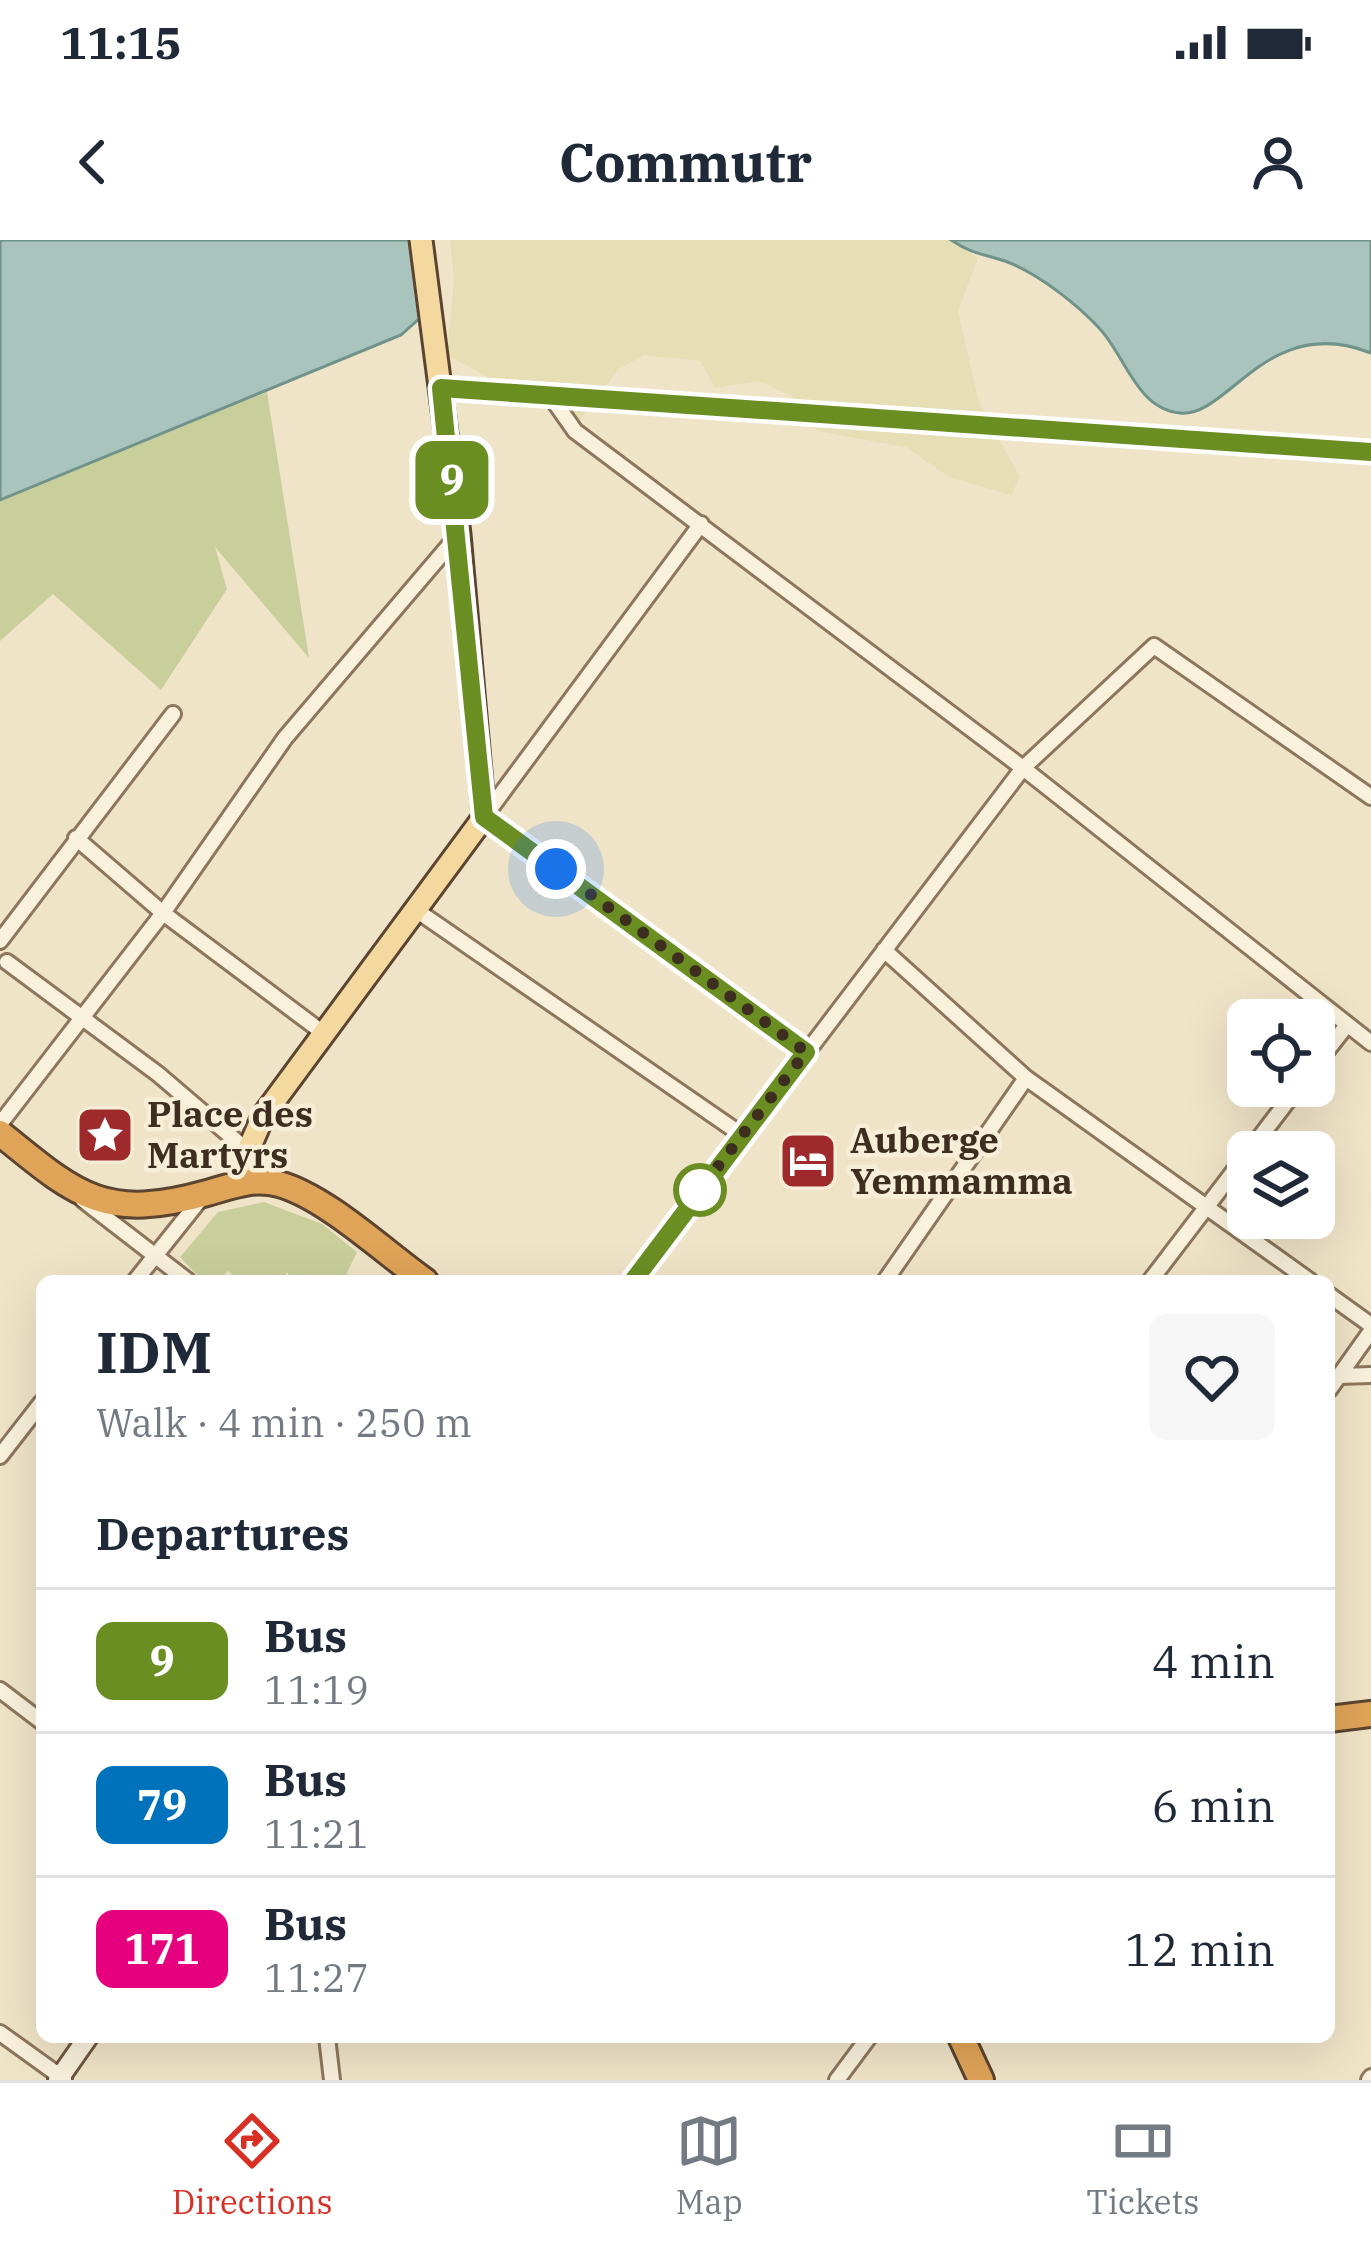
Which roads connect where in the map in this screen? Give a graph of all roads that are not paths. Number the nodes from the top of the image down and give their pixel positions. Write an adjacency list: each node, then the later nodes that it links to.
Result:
1 (421, 240): 2 (main road)
2 (441, 388): 3 (street); 6 (main road)
3 (549, 394): 4 (street); 5 (street)
4 (1371, 452)
5 (701, 524): 8 (street); 10 (street)
6 (459, 534): 10 (main road); 13 (street)
7 (173, 714): 11 (street)
8 (1023, 768): 9 (street); 15 (street); 18 (street)
9 (1371, 796)
10 (484, 817): 12 (main road); 22 (street)
11 (76, 838): 13 (street); 14 (street)
12 (416, 910): 19 (main road); 26 (street)
13 (164, 913): 17 (street); 19 (street)
14 (0, 941)
15 (884, 950): 22 (street); 23 (street)
16 (7, 962): 17 (street)
17 (84, 1018): 25 (street); 27 (street)
18 (1347, 1025): 20 (street); 21 (street)
19 (322, 1032): 27 (main road)
20 (1335, 1040)
21 (1371, 1043)
22 (806, 1052): 26 (street)
23 (1026, 1078): 31 (street); 37 (street)
24 (1282, 1107): 31 (street)
25 (0, 1129): 29 (highway)
26 (742, 1135): 36 (street)
27 (248, 1151): 28 (main road)
28 (244, 1182): 30 (highway); 35 (highway)
29 (75, 1193): 30 (highway); 32 (street)
30 (204, 1194): 32 (street)
31 (1204, 1205): 38 (street); 39 (street)
32 (155, 1255): 33 (street); 34 (street)
33 (140, 1275)
34 (180, 1275)
35 (417, 1275)
36 (637, 1275)
37 (889, 1275)
38 (1154, 1275)
39 (1302, 1275)
40 (1335, 1300): 41 (street)
41 (1371, 1328): 43 (street)
42 (1371, 1375): 43 (street)
43 (1339, 1376): 44 (street)
44 (1335, 1382)
45 (36, 1409): 46 (street)
46 (1, 1453)
47 (0, 1690): 49 (street)
48 (1371, 1714): 50 (highway)
49 (36, 1717)
50 (1335, 1718)
51 (0, 2032): 56 (street)
52 (84, 2043): 56 (main road)
53 (328, 2043): 57 (street)
54 (865, 2043): 58 (street)
55 (964, 2043): 59 (highway)
56 (61, 2079)
57 (332, 2080)
58 (837, 2080)
59 (981, 2080)

